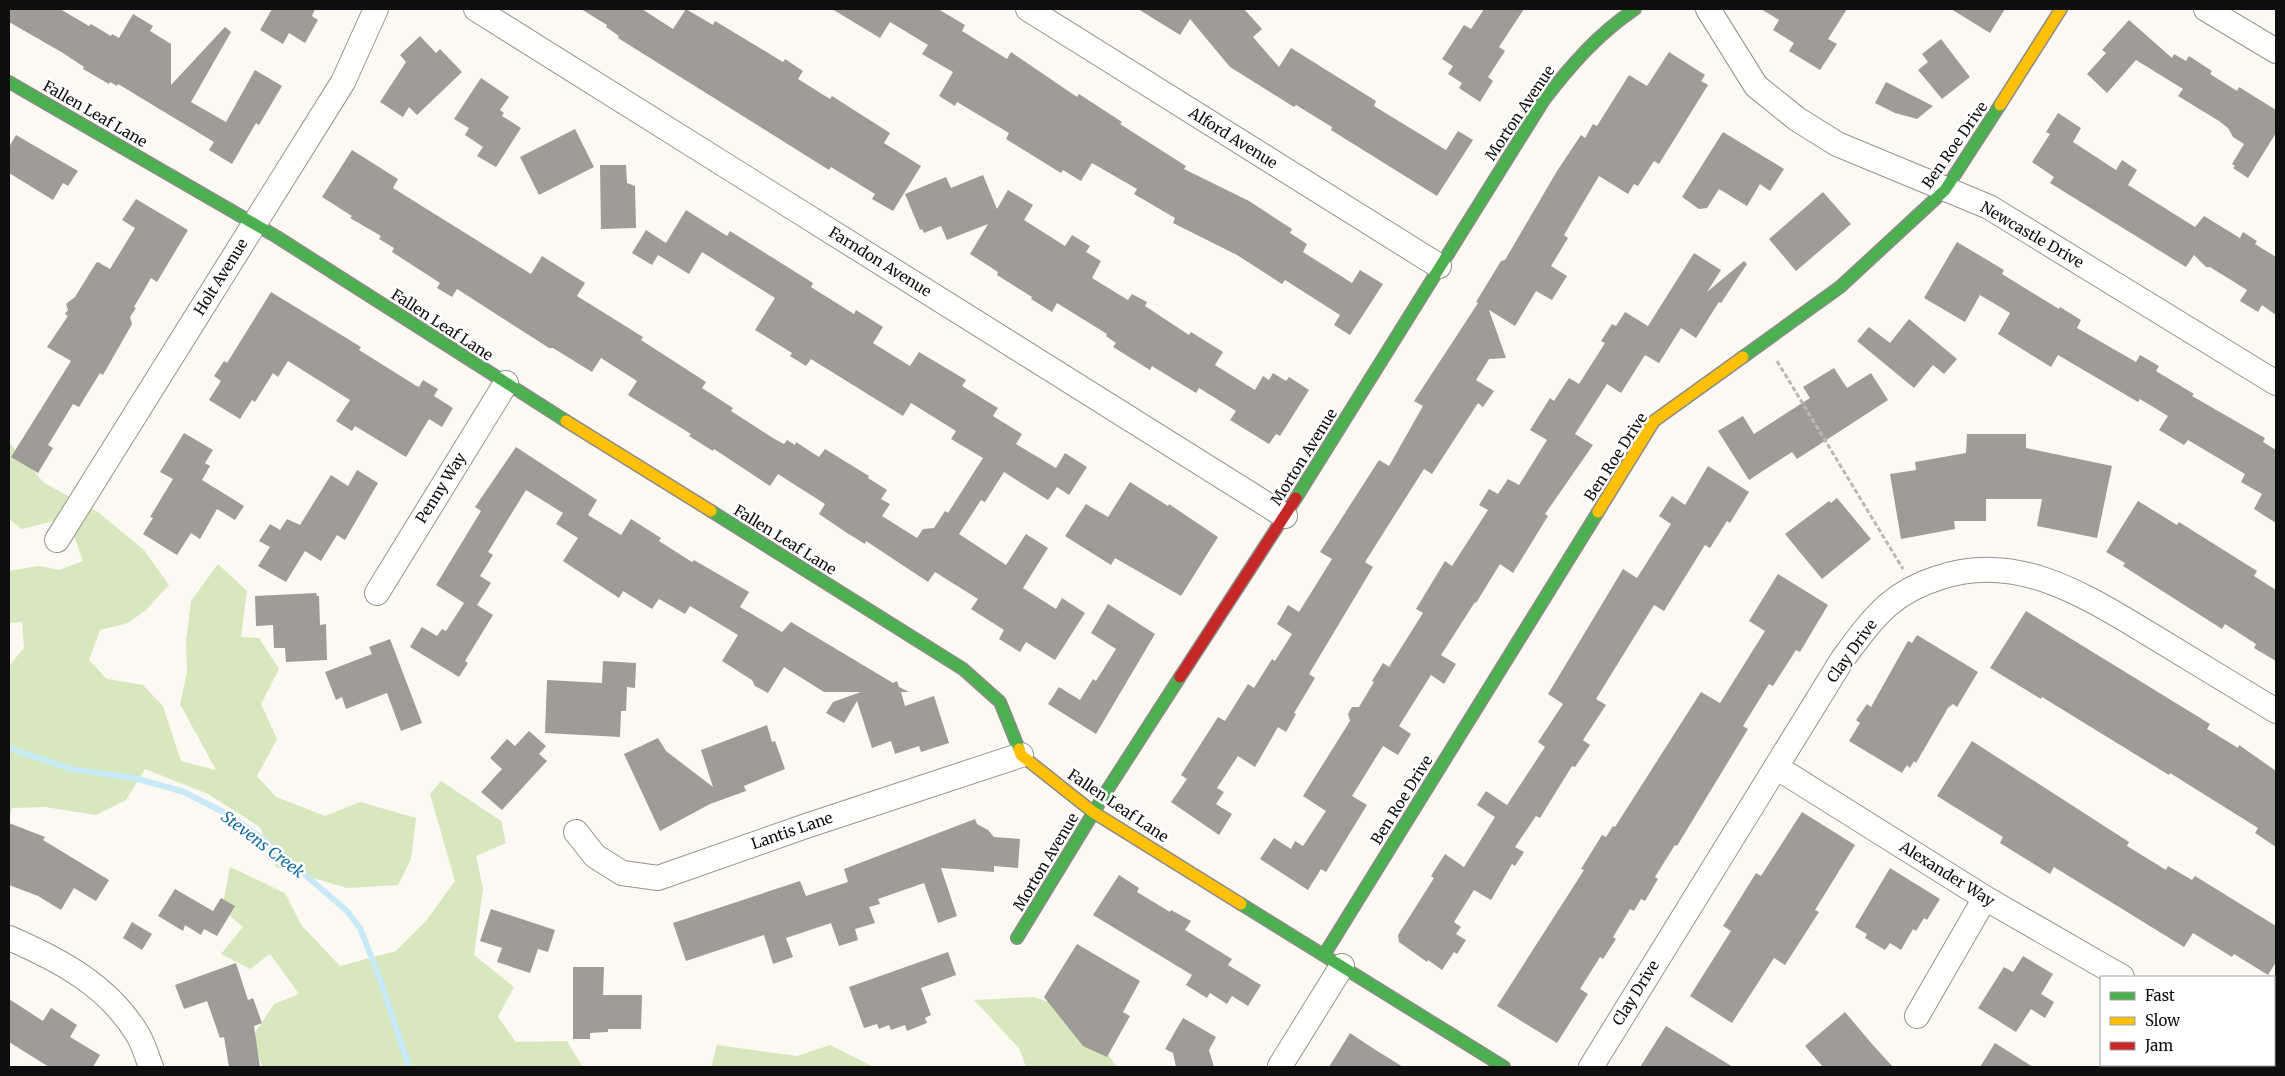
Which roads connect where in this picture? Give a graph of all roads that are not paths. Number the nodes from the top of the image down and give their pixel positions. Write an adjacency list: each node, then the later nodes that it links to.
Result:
1 (376, 9): 11 (street, Holt Avenue)
2 (476, 9): 15 (street, Farndon Avenue)
3 (1028, 9): 12 (street, Alford Avenue)
4 (1635, 9): 12 (street, Morton Avenue)
5 (1708, 9): 10 (street, Newcastle Drive)
6 (2061, 9): 10 (street, Ben Roe Drive)
7 (2206, 9): 8 (street)
8 (2276, 51)
9 (9, 82): 11 (street, Fallen Leaf Lane)
10 (1945, 190): 14 (street, Newcastle Drive); 26 (street, Ben Roe Drive)
11 (255, 223): 13 (street, Fallen Leaf Lane); 16 (street, Holt Avenue)
12 (1439, 266): 15 (street, Morton Avenue)
13 (506, 383): 17 (street, Penny Way); 19 (street, Fallen Leaf Lane)
14 (2276, 383)
15 (1285, 516): 21 (street, Morton Avenue)
16 (57, 540)
17 (377, 593)
18 (2276, 711): 20 (street, Clay Drive)
19 (1021, 755): 21 (street, Fallen Leaf Lane); 22 (street, Lantis Lane)
20 (1776, 767): 23 (street, Alexander Way); 32 (street, Clay Drive)
21 (1094, 812): 25 (street, Morton Avenue); 26 (street, Fallen Leaf Lane)
22 (576, 832)
23 (1985, 898): 27 (street, Alexander Way); 28 (street)
24 (9, 938): 30 (street)
25 (1017, 938)
26 (1333, 961): 29 (street); 31 (street, Fallen Leaf Lane)
27 (2120, 976)
28 (1918, 1016)
29 (1280, 1066)
30 (151, 1067)
31 (1504, 1067)
32 (1590, 1067)

